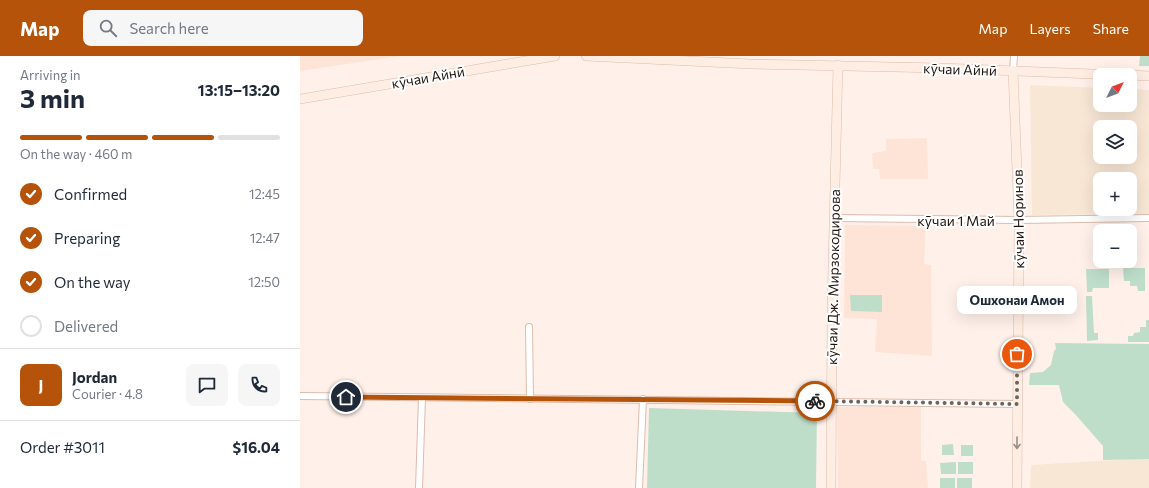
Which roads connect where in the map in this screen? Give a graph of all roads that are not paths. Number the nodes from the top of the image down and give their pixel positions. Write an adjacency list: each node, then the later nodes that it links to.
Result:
1 (555, 56): 9 (street, кӯчаи Айнӣ)
2 (586, 56): 4 (street, кӯчаи Айнӣ)
3 (1014, 56): 5 (street)
4 (838, 66): 5 (street, кӯчаи Айнӣ); 10 (street, кӯчаи Дж. Мирзокодирова)
5 (1013, 70): 6 (street, кӯчаи Айнӣ); 12 (street, кӯчаи Норинов)
6 (1093, 74)
7 (1137, 76): 8 (street)
8 (1149, 76)
9 (300, 99)
10 (835, 218): 12 (street, кӯчаи 1 Май); 18 (street, кӯчаи Дж. Мирзокодирова)
11 (1149, 218): 12 (street, кӯчаи 1 Май)
12 (1019, 220): 19 (street, кӯчаи Норинов)
13 (529, 327): 16 (street)
14 (300, 396): 15 (street)
15 (422, 398): 16 (street); 20 (street)
16 (530, 399): 17 (street)
17 (643, 399): 18 (street); 21 (street)
18 (831, 401): 19 (street); 22 (street, кӯчаи Дж. Мирзокодирова)
19 (1017, 404): 23 (street, кӯчаи Норинов, one-way to 23)
20 (419, 488)
21 (639, 488)
22 (831, 488)
23 (1017, 488)

